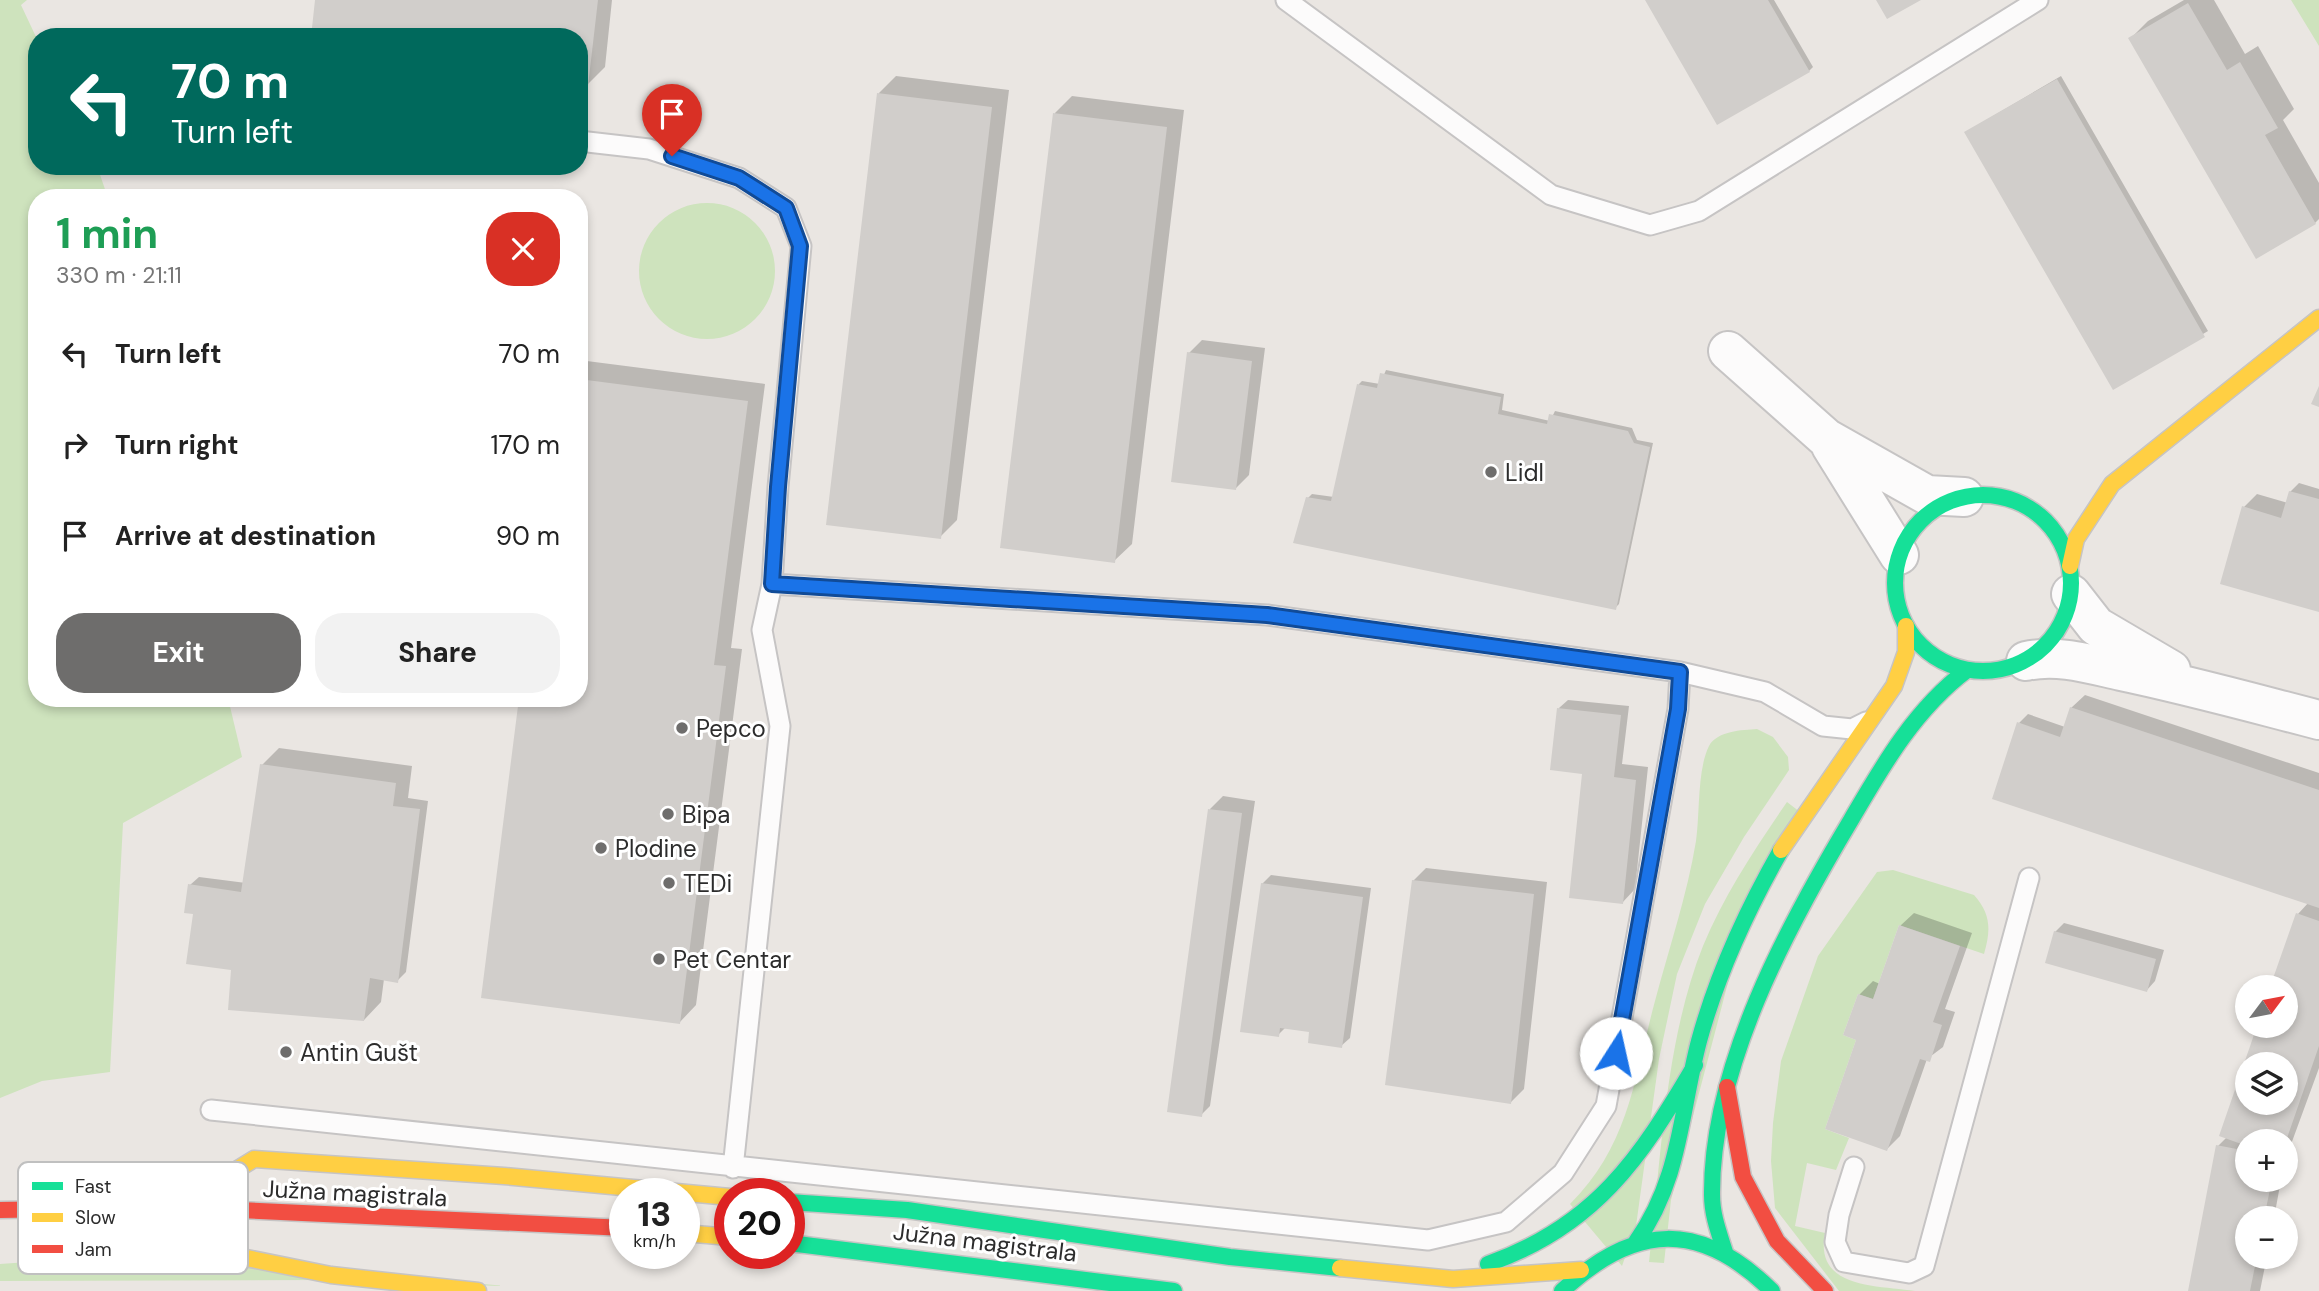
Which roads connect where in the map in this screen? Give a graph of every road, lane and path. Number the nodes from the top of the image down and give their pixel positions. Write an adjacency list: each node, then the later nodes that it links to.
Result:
1 (1286, 0): 2 (lane)
2 (2038, 0)
3 (588, 142): 14 (lane)
4 (2319, 318): 7 (main road)
5 (1728, 351): 6 (street)
6 (1826, 438): 9 (street); 12 (street)
7 (2112, 484): 8 (main road); 13 (main road)
8 (2084, 495)
9 (1964, 497): 11 (main road); 12 (main road)
10 (2053, 503): 11 (main road)
11 (2027, 508): 13 (main road)
12 (1899, 555): 15 (main road)
13 (2070, 580): 16 (main road); 19 (street)
14 (772, 584): 18 (lane); 30 (lane)
15 (1906, 626): 17 (main road); 20 (main road)
16 (2026, 661): 17 (main road); 19 (street)
17 (1967, 670): 26 (main road)
18 (1680, 672): 22 (lane); 30 (lane)
19 (2203, 688): 21 (street)
20 (1878, 713): 22 (lane); 23 (main road)
21 (2319, 720)
22 (1823, 726): 23 (lane)
23 (1827, 781): 25 (main road)
24 (2028, 878): 29 (lane)
25 (1695, 1065): 38 (main road); 43 (main road)
26 (1727, 1087): 40 (main road); 48 (main road)
27 (211, 1110): 30 (lane)
28 (248, 1162): 31 (main road)
29 (1854, 1167)
30 (733, 1168)
31 (714, 1196)
32 (805, 1203): 43 (main road)
33 (248, 1210): 37 (main road, Južna magistrala)
34 (18, 1211): 35 (main road, Južna magistrala)
35 (0, 1212): 36 (main road)
36 (18, 1215)
37 (609, 1227)
38 (1636, 1242): 40 (main road); 42 (main road)
39 (805, 1245): 45 (main road, Južna magistrala)
40 (1725, 1252): 47 (main road)
41 (248, 1258): 44 (main road)
42 (1581, 1270): 43 (main road); 46 (main road)
43 (1433, 1277)
44 (478, 1291)
45 (1174, 1291)
46 (1562, 1291)
47 (1772, 1291)
48 (1825, 1291)

